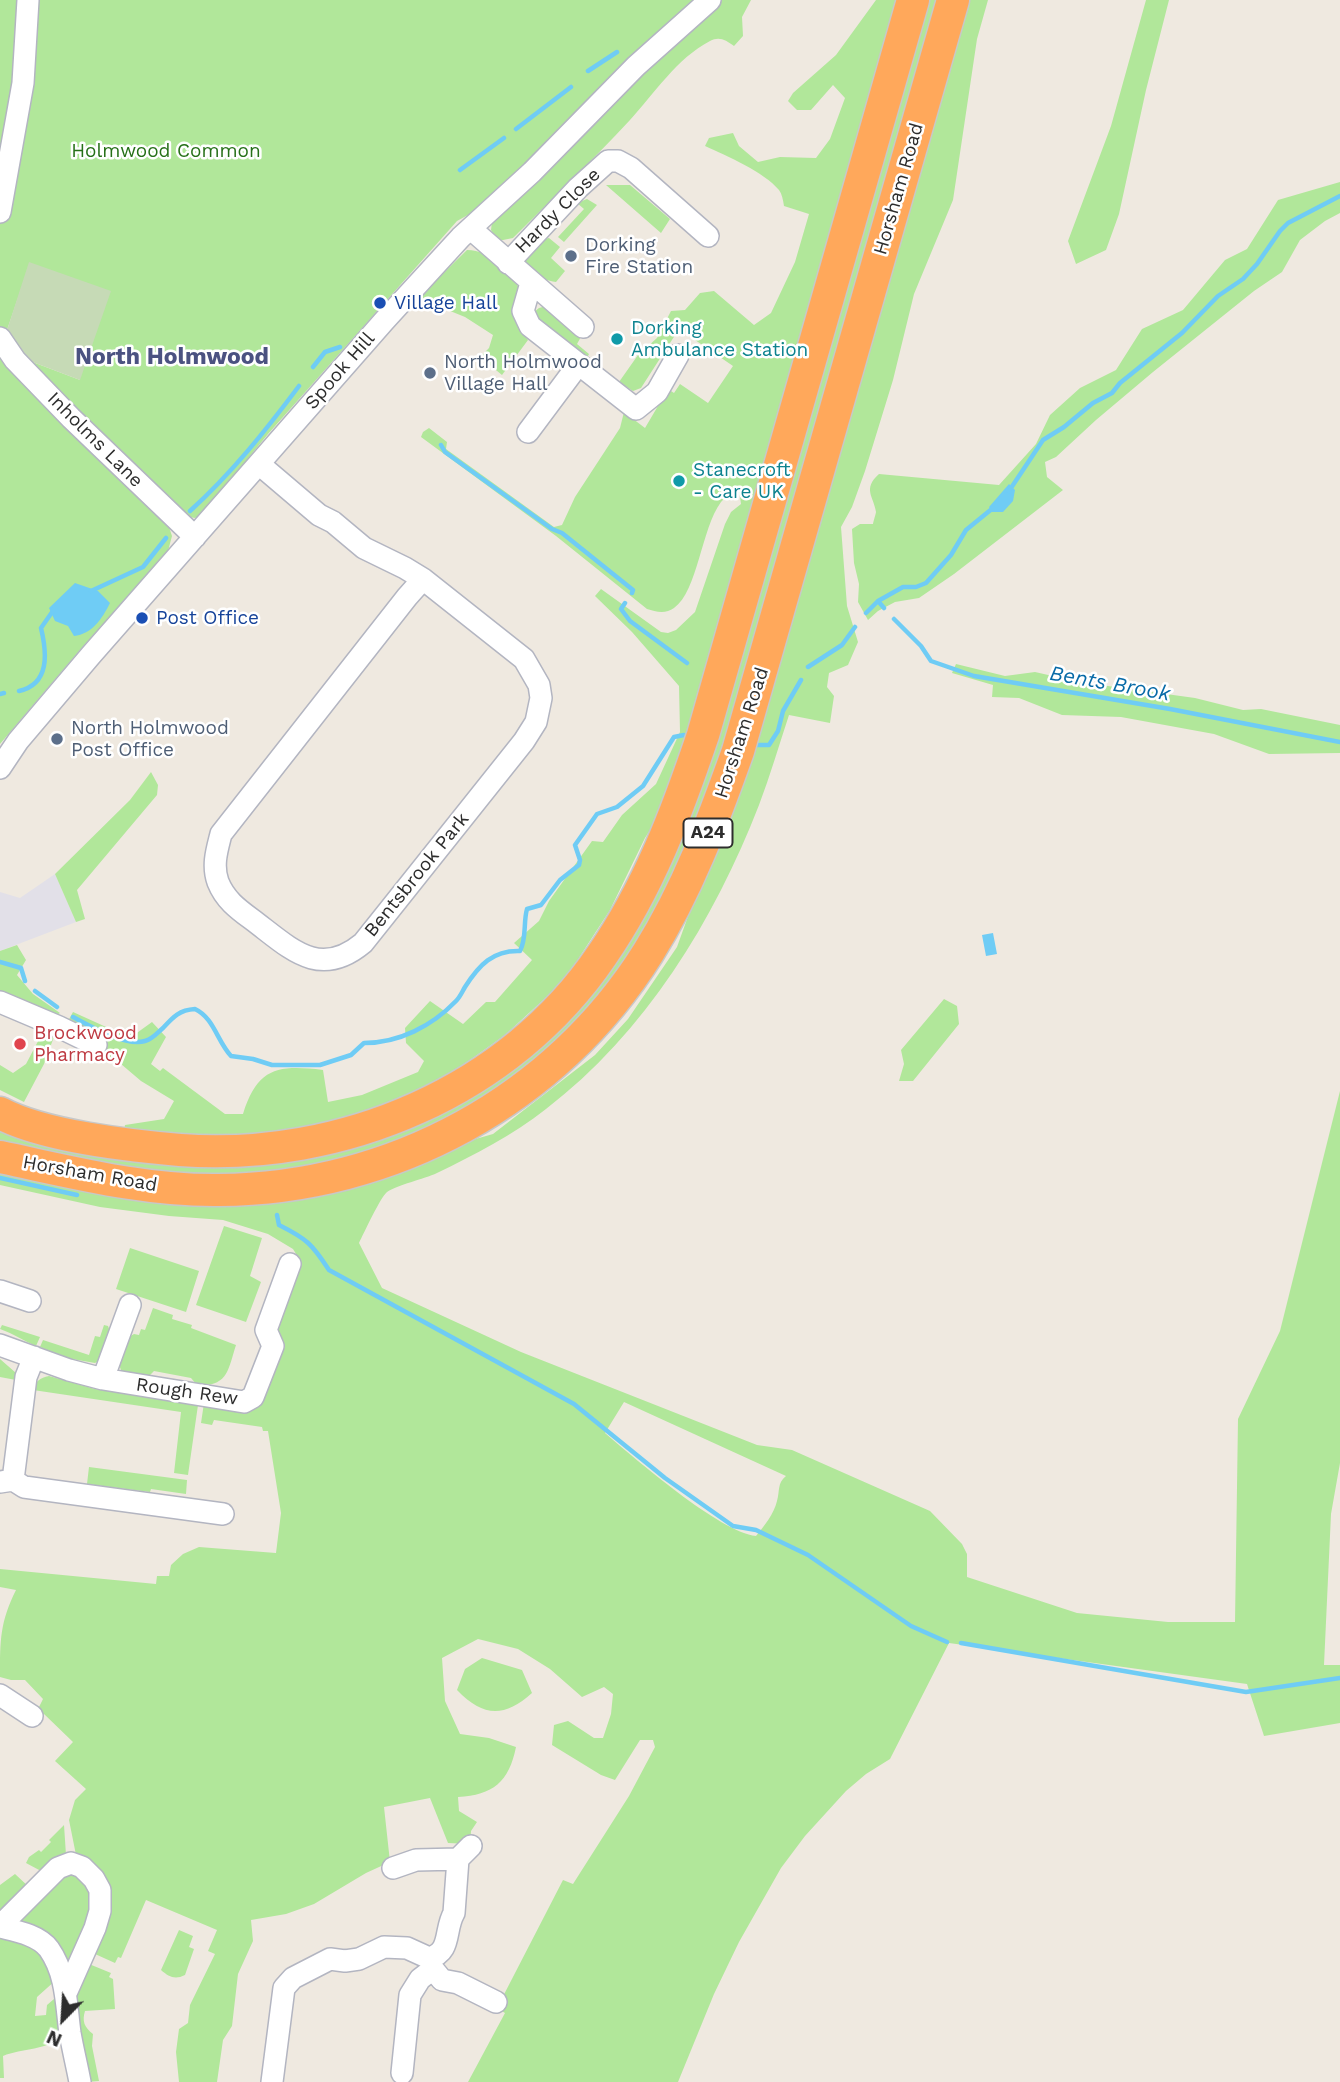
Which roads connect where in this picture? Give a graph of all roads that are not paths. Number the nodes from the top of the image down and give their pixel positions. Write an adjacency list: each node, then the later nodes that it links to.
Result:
1 (28, 0): 5 (street)
2 (710, 0): 6 (street, Spook Hill)
3 (913, 0): 21 (highway, Horsham Road / A24)
4 (953, 0): 22 (highway, Horsham Road / A24)
5 (0, 212)
6 (471, 229): 8 (street); 15 (street, Spook Hill)
7 (708, 236): 8 (street, Hardy Close)
8 (508, 262): 9 (street)
9 (531, 283): 10 (street); 13 (street)
10 (583, 327)
11 (0, 338): 16 (street, Inholms Lane)
12 (678, 355): 13 (street)
13 (578, 365): 14 (street)
14 (528, 432)
15 (264, 458): 16 (street, Spook Hill); 17 (street, Bentsbrook Park)
16 (195, 537): 18 (street, Spook Hill)
17 (423, 579): 17 (street, Bentsbrook Park)
18 (0, 768)
19 (0, 1002): 20 (street)
20 (96, 1045)
21 (0, 1113)
22 (0, 1157)
23 (290, 1264): 29 (street, Rough Rew)
24 (0, 1291): 25 (street)
25 (30, 1301)
26 (130, 1305): 29 (street)
27 (0, 1345): 28 (street, Rough Rew)
28 (34, 1357): 29 (street, Rough Rew); 30 (street)
29 (103, 1379)
30 (6, 1481): 31 (street)
31 (223, 1514)
32 (0, 1695): 33 (street)
33 (32, 1716)
34 (393, 1868): 36 (street)
35 (0, 1926): 37 (street); 37 (street)
36 (431, 1964): 38 (street); 39 (street); 41 (street)
37 (67, 1991): 40 (street)
38 (496, 2002)
39 (402, 2073)
40 (80, 2082)
41 (272, 2082)

